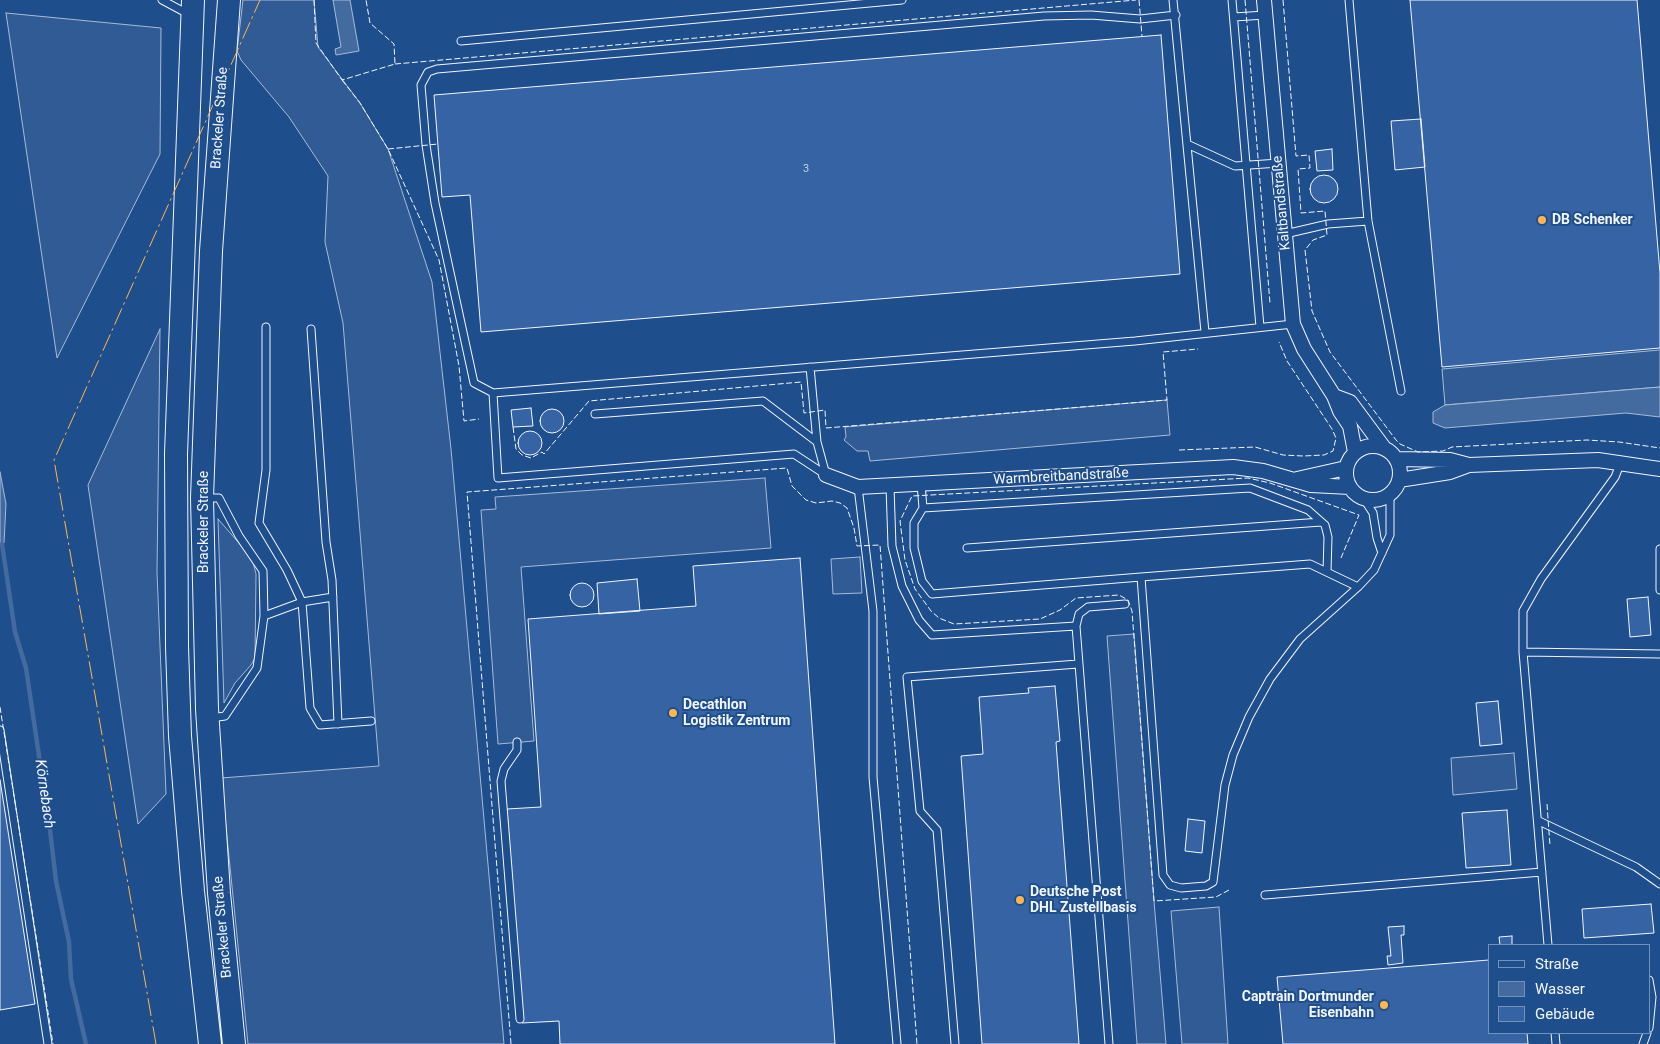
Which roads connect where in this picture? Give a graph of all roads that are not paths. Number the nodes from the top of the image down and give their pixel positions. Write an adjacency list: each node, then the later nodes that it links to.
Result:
1 (162, 0): 8 (lane)
2 (229, 0): 44 (highway, Brackeler Straße)
3 (902, 0): 12 (lane)
4 (1173, 0): 9 (lane)
5 (1232, 0): 11 (lane)
6 (1264, 0): 10 (street, Kaltbandstraße)
7 (1349, 0): 16 (lane)
8 (192, 8): 78 (highway, Brackeler Straße)
9 (1176, 15): 13 (lane); 25 (lane)
10 (1265, 15): 11 (lane); 14 (street, Kaltbandstraße)
11 (1234, 17): 15 (lane)
12 (461, 41)
13 (1187, 144): 15 (lane); 22 (lane)
14 (1279, 163): 15 (lane); 17 (street, Kaltbandstraße)
15 (1245, 165): 20 (lane)
16 (1368, 221): 17 (lane); 24 (lane)
17 (1285, 234): 18 (street, Kaltbandstraße)
18 (1293, 324): 20 (lane); 26 (street, Kaltbandstraße)
19 (266, 327): 56 (lane)
20 (1260, 327): 22 (lane)
21 (311, 329): 55 (lane)
22 (1205, 332): 23 (lane)
23 (810, 367): 25 (lane); 28 (lane)
24 (1401, 391)
25 (492, 393): 36 (lane)
26 (1334, 396): 29 (street, Kaltbandstraße); 30 (street, Kaltbandstraße)
27 (595, 414): 28 (lane)
28 (816, 442): 36 (lane)
29 (1384, 448): 30 (street); 31 (street)
30 (1355, 452): 34 (street)
31 (1396, 460): 33 (street); 38 (street)
32 (1621, 462): 33 (street); 35 (street); 60 (lane)
33 (1469, 465): 38 (street)
34 (1346, 468): 37 (street, Warmbreitbandstraße); 42 (street)
35 (1660, 469)
36 (826, 475): 41 (street, Warmbreitbandstraße)
37 (1297, 479): 39 (street, Warmbreitbandstraße); 42 (street, Warmbreitbandstraße)
38 (1399, 480): 43 (street)
39 (921, 484): 40 (street, Warmbreitbandstraße); 46 (lane)
40 (890, 486): 41 (street, Warmbreitbandstraße); 59 (lane)
41 (858, 487): 79 (lane)
42 (1350, 487): 45 (street)
43 (1390, 494): 45 (street); 50 (lane)
44 (202, 498): 58 (lane); 63 (highway, Brackeler Straße)
45 (1364, 498): 50 (lane)
46 (923, 508): 47 (lane); 52 (lane)
47 (1321, 522): 48 (lane); 51 (lane)
48 (967, 548)
49 (1660, 549): 54 (lane)
50 (1382, 553): 53 (lane)
51 (1327, 572): 52 (lane); 53 (lane)
52 (1141, 577): 53 (lane)
53 (1358, 587)
54 (1660, 590)
55 (333, 597): 56 (lane); 65 (lane)
56 (302, 602): 58 (lane); 65 (lane)
57 (1124, 604): 59 (lane)
58 (264, 616): 63 (lane)
59 (1076, 626): 62 (lane)
60 (1523, 652): 61 (lane); 68 (lane)
61 (1660, 654)
62 (1078, 664): 80 (lane); 81 (lane)
63 (208, 718): 76 (highway, Brackeler Straße)
64 (371, 721): 65 (lane)
65 (338, 724)
66 (0, 730): 77 (lane)
67 (517, 742): 75 (lane)
68 (1539, 822): 69 (lane); 70 (lane)
69 (1542, 872): 71 (lane); 72 (lane)
70 (1660, 884)
71 (1264, 896)
72 (1548, 944)
73 (1650, 985): 74 (lane)
74 (1650, 1017)
75 (520, 1019)
76 (234, 1038)
77 (48, 1044)
78 (210, 1044)
79 (897, 1044)
80 (955, 1044)
81 (1109, 1044)

